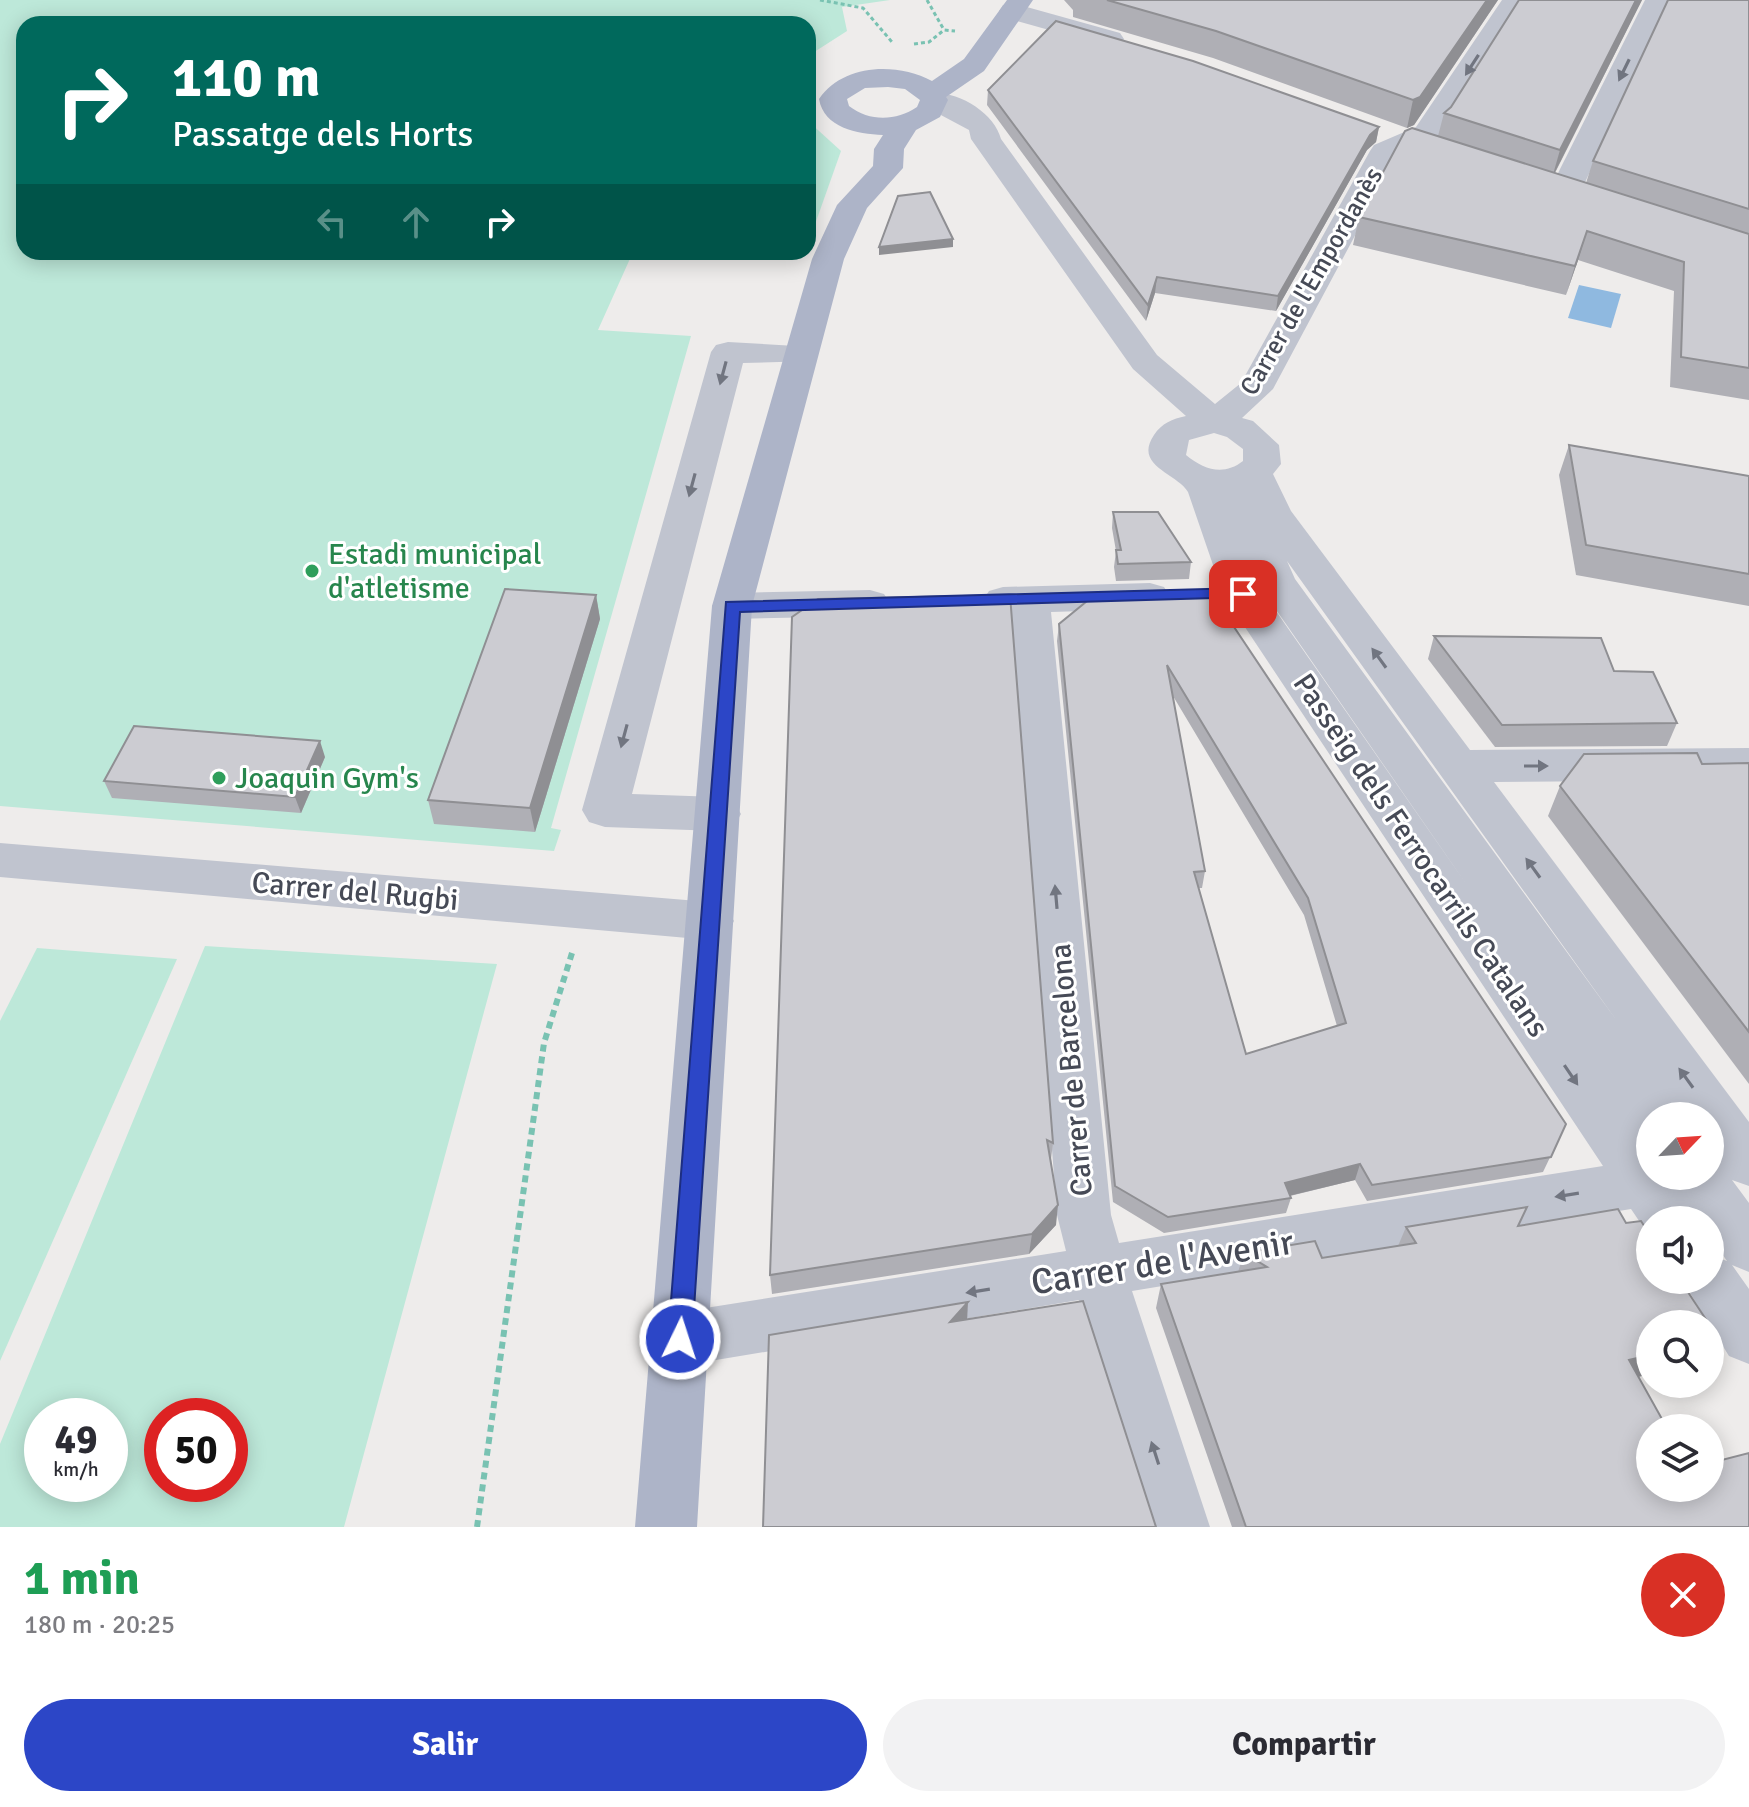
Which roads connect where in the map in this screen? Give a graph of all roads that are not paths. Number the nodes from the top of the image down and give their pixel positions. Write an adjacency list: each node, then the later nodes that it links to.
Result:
1 (1515, 0): 10 (street, Carrer de l'Empordanès, one-way to 10)
2 (1658, 0): 13 (street, one-way to 13)
3 (1016, 5): 4 (street); 5 (main road)
4 (1130, 45)
5 (989, 46): 6 (main road); 7 (main road)
6 (888, 78): 7 (main road); 8 (main road)
7 (922, 110): 8 (main road); 12 (main road); 16 (street)
8 (848, 119): 12 (main road)
9 (1364, 124): 10 (street)
10 (1421, 148): 17 (street, Carrer de l'Empordanès)
11 (1535, 186): 13 (street)
12 (865, 191): 15 (main road)
13 (1563, 195): 14 (street)
14 (1592, 204)
15 (801, 354): 24 (main road); 27 (street, one-way to 27)
16 (1145, 362): 17 (street); 18 (street)
17 (1215, 422): 18 (street); 19 (street)
18 (1170, 436): 19 (street)
19 (1229, 481): 20 (street, Passeig dels Ferrocarrils Catalans); 26 (street, one-way to 19); 30 (street, Passeig dels Ferrocarrils Catalans)
20 (1243, 594): 21 (street); 33 (street, Passeig dels Ferrocarrils Catalans, one-way to 33)
21 (1030, 599): 22 (street); 35 (street, Carrer de Barcelona, one-way to 21)
22 (968, 601)
23 (905, 602): 24 (street)
24 (732, 606): 27 (main road)
25 (1749, 764): 26 (street, one-way to 25)
26 (1458, 766): 31 (street, one-way to 26)
27 (718, 814): 29 (main road)
28 (0, 860): 29 (street, Carrer del Rugbi)
29 (710, 921): 38 (main road)
30 (1646, 1102)
31 (1749, 1163)
32 (1708, 1190): 34 (street)
33 (1656, 1201): 35 (street, Carrer de l'Avenir, one-way to 35)
34 (1749, 1247)
35 (1099, 1271): 38 (street, Carrer de l'Avenir, one-way to 38); 40 (street, Carrer de Barcelona, one-way to 35)
36 (1720, 1294): 37 (street)
37 (1749, 1337)
38 (680, 1339): 39 (main road)
39 (666, 1527)
40 (1179, 1527)

